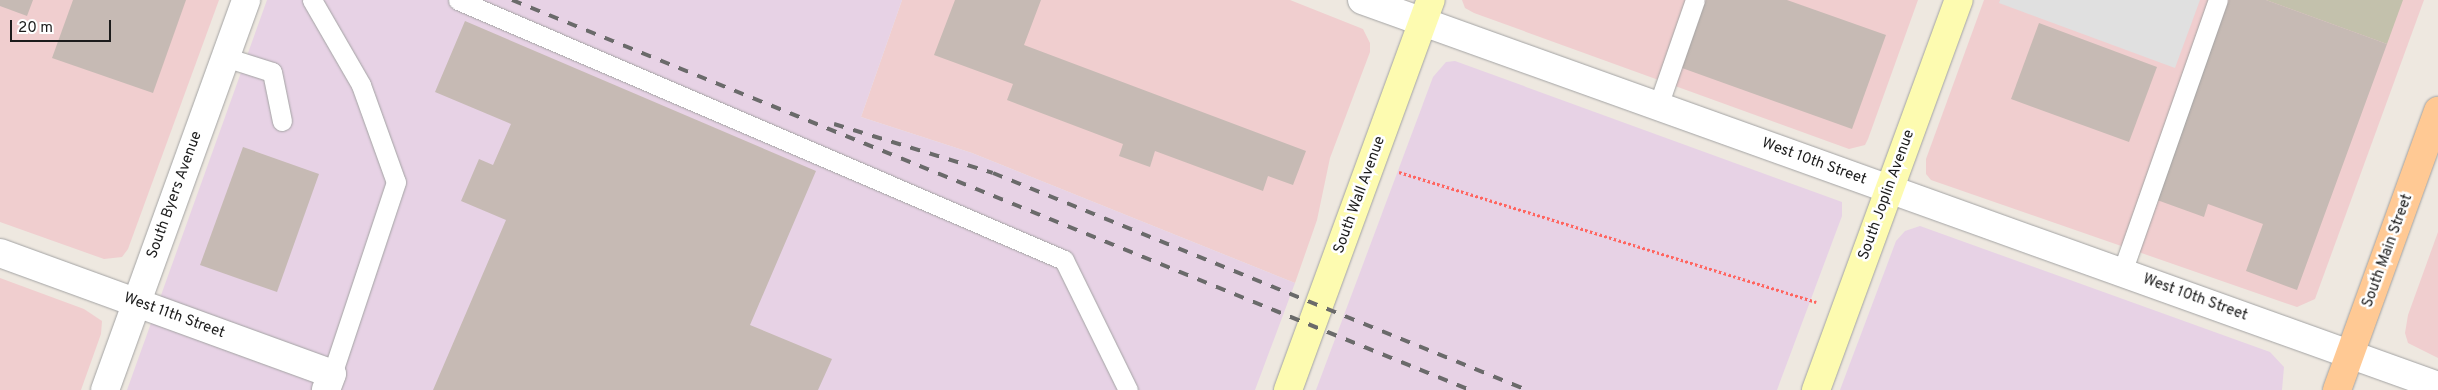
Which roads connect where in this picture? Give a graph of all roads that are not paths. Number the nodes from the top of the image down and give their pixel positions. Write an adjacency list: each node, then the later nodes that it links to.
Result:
1 (246, 0): 9 (street, South Byers Avenue)
2 (315, 0): 18 (lane)
3 (458, 0): 21 (lane)
4 (1362, 0): 8 (street, West 10th Street)
5 (1695, 0): 10 (lane)
6 (1959, 0): 13 (street, South Joplin Avenue)
7 (2218, 0): 15 (lane)
8 (1427, 11): 10 (street, West 10th Street); 22 (street, South Wall Avenue)
9 (224, 57): 12 (lane); 16 (street, South Byers Avenue)
10 (1658, 106): 13 (street, West 10th Street)
11 (2438, 111): 17 (main road, South Main Street)
12 (282, 121)
13 (1890, 189): 15 (street, West 10th Street); 23 (street, South Joplin Avenue)
14 (0, 253): 16 (street, West 11th Street)
15 (2122, 272): 17 (street, West 10th Street)
16 (136, 302): 18 (street, West 11th Street); 20 (street, South Byers Avenue)
17 (2350, 354): 19 (street, West 10th Street); 24 (main road, South Main Street)
18 (329, 382)
19 (2438, 386)
20 (105, 390)
21 (1128, 390)
22 (1288, 390)
23 (1816, 390)
24 (2337, 390)

